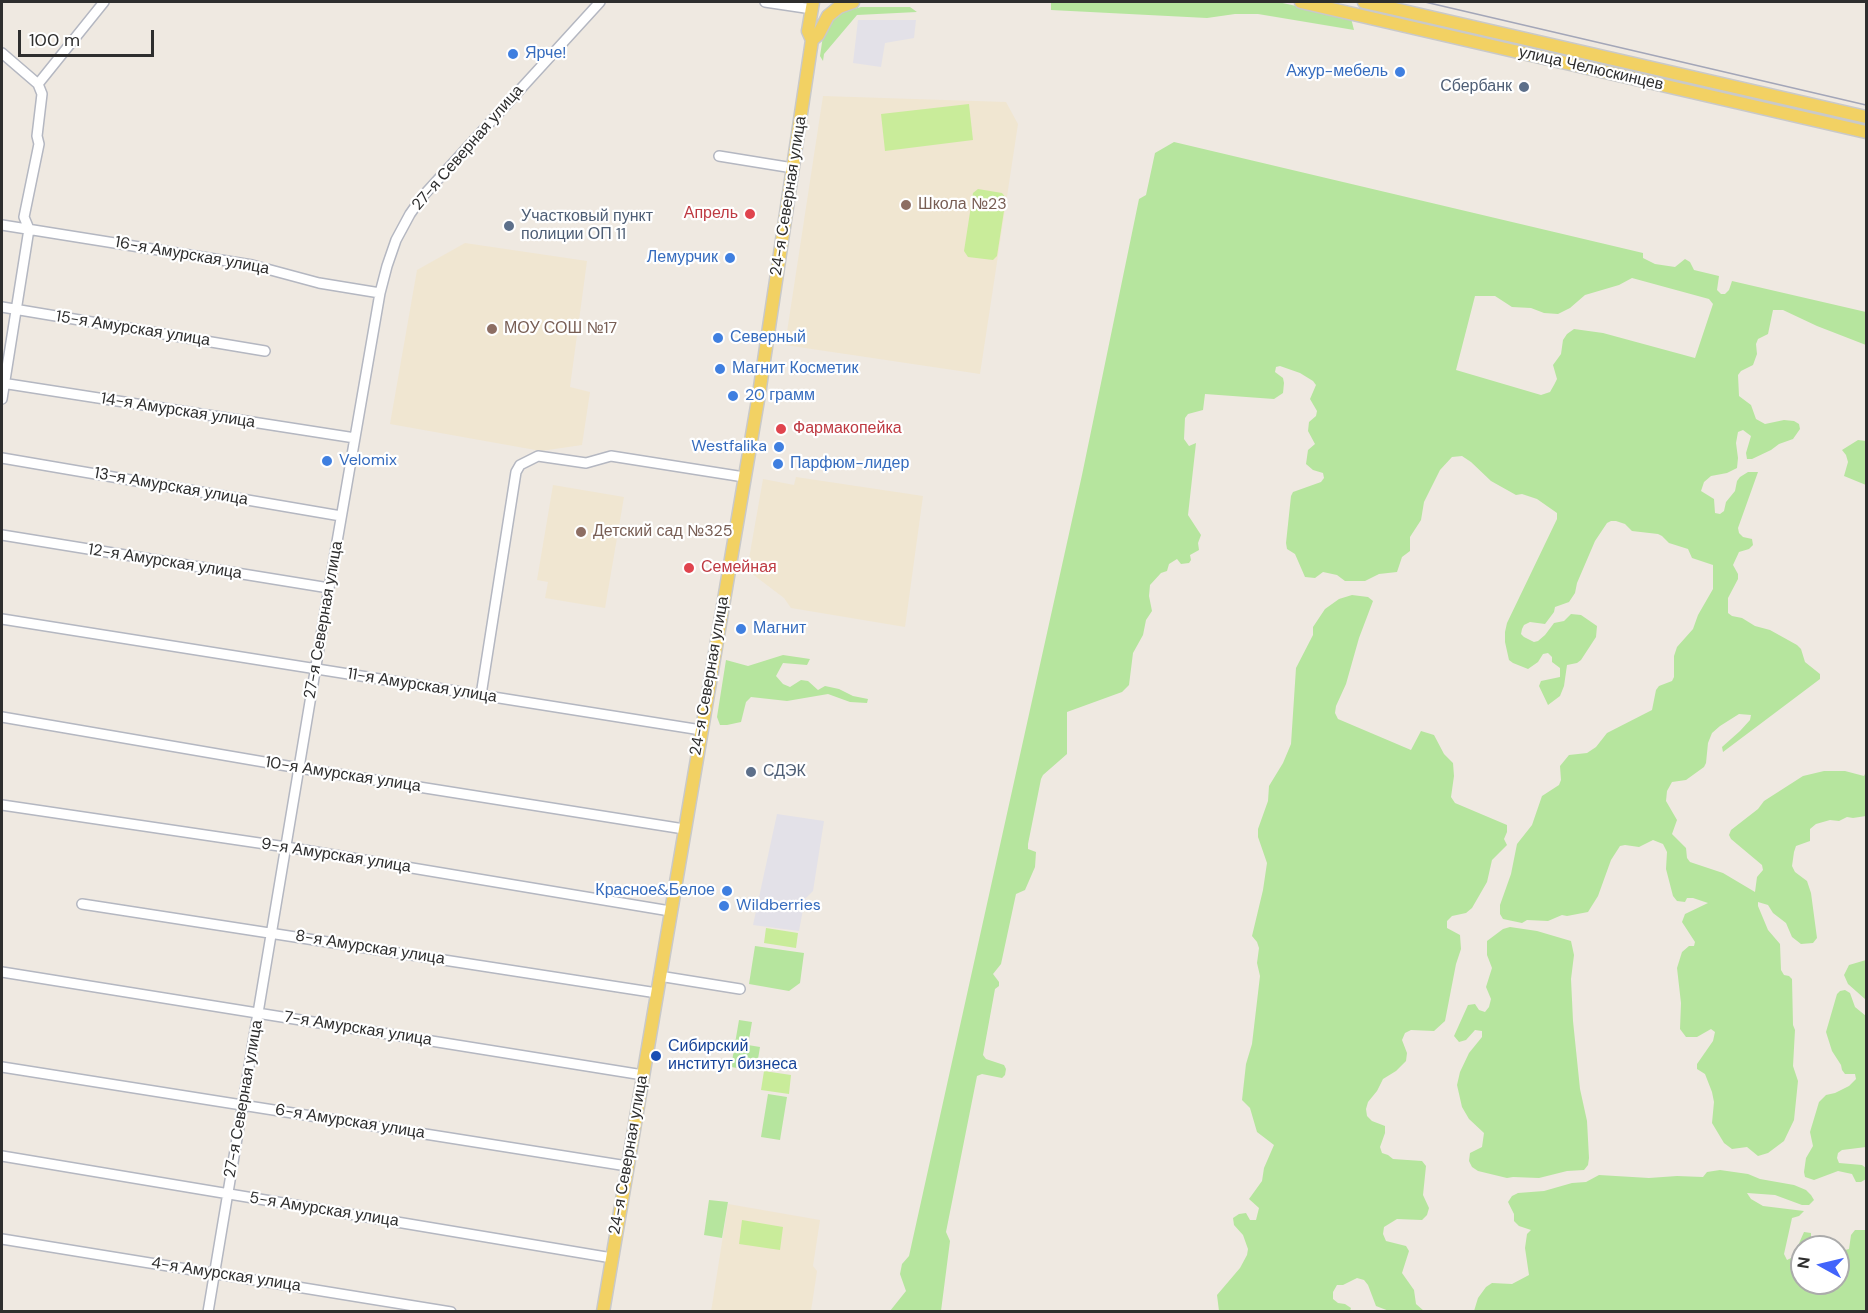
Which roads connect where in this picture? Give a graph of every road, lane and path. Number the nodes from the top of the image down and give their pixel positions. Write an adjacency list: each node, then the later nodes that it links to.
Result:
1 (104, 2): 13 (street)
2 (600, 2): 22 (street, 27-я Северная улица)
3 (765, 2): 7 (street)
4 (853, 2): 10 (main road, 24-я Северная улица)
5 (1301, 2): 8 (main road, улица Челюскинцев)
6 (1363, 2): 8 (main road); 9 (main road, улица Челюскинцев)
7 (813, 5): 10 (main road, 24-я Северная улица)
8 (1359, 15): 11 (main road, улица Челюскинцев)
9 (1487, 30): 11 (main road); 14 (main road, улица Челюскинцев)
10 (812, 40): 19 (main road, 24-я Северная улица)
11 (1484, 44): 15 (main road, улица Челюскинцев)
12 (2, 53): 13 (street)
13 (38, 84): 21 (street)
14 (1741, 88): 15 (main road); 16 (main road, улица Челюскинцев)
15 (1738, 103): 17 (main road, улица Челюскинцев)
16 (1866, 117)
17 (1866, 132)
18 (719, 156): 19 (street)
19 (793, 168): 30 (main road, 24-я Северная улица)
20 (2, 225): 21 (street, 16-я Амурская улица)
21 (29, 229): 22 (street, 16-я Амурская улица); 24 (street)
22 (380, 294): 28 (street, 27-я Северная улица)
23 (2, 308): 24 (street, 15-я Амурская улица)
24 (16, 310): 25 (street, 15-я Амурская улица); 26 (street)
25 (265, 351)
26 (3, 383): 27 (street); 28 (street, 14-я Амурская улица)
27 (2, 399)
28 (354, 438): 31 (street, 27-я Северная улица)
29 (2, 458): 31 (street, 13-я Амурская улица)
30 (744, 477): 36 (street); 38 (main road, 24-я Северная улица)
31 (341, 516): 33 (street, 27-я Северная улица)
32 (2, 535): 33 (street, 12-я Амурская улица)
33 (329, 588): 35 (street, 27-я Северная улица)
34 (2, 619): 35 (street, 11-я Амурская улица)
35 (315, 669): 36 (street, 11-я Амурская улица); 39 (street, 27-я Северная улица)
36 (481, 695): 38 (street, 11-я Амурская улица)
37 (2, 717): 39 (street, 10-я Амурская улица)
38 (700, 730): 41 (main road, 24-я Северная улица)
39 (299, 768): 41 (street, 10-я Амурская улица); 42 (street, 27-я Северная улица)
40 (2, 805): 42 (street, 9-я Амурская улица)
41 (684, 829): 44 (main road, 24-я Северная улица)
42 (286, 847): 44 (street, 9-я Амурская улица); 45 (street, 27-я Северная улица)
43 (82, 904): 45 (street, 8-я Амурская улица)
44 (670, 911): 47 (main road, 24-я Северная улица)
45 (272, 933): 49 (street, 8-я Амурская улица); 50 (street, 27-я Северная улица)
46 (2, 972): 50 (street, 7-я Амурская улица)
47 (660, 976): 48 (street); 49 (main road, 24-я Северная улица)
48 (740, 989)
49 (657, 993): 52 (main road, 24-я Северная улица)
50 (258, 1013): 52 (street, 7-я Амурская улица); 53 (street, 27-я Северная улица)
51 (2, 1067): 53 (street, 6-я Амурская улица)
52 (643, 1075): 55 (main road, 24-я Северная улица)
53 (243, 1105): 55 (street, 6-я Амурская улица); 56 (street, 27-я Северная улица)
54 (2, 1156): 56 (street, 5-я Амурская улица)
55 (627, 1166): 58 (main road, 24-я Северная улица)
56 (228, 1194): 58 (street, 5-я Амурская улица); 59 (street, 27-я Северная улица)
57 (2, 1239): 59 (street, 4-я Амурская улица)
58 (612, 1258): 62 (main road, 24-я Северная улица)
59 (214, 1273): 60 (street, 27-я Северная улица); 61 (street, 4-я Амурская улица)
60 (208, 1311)
61 (451, 1311)
62 (603, 1311)

